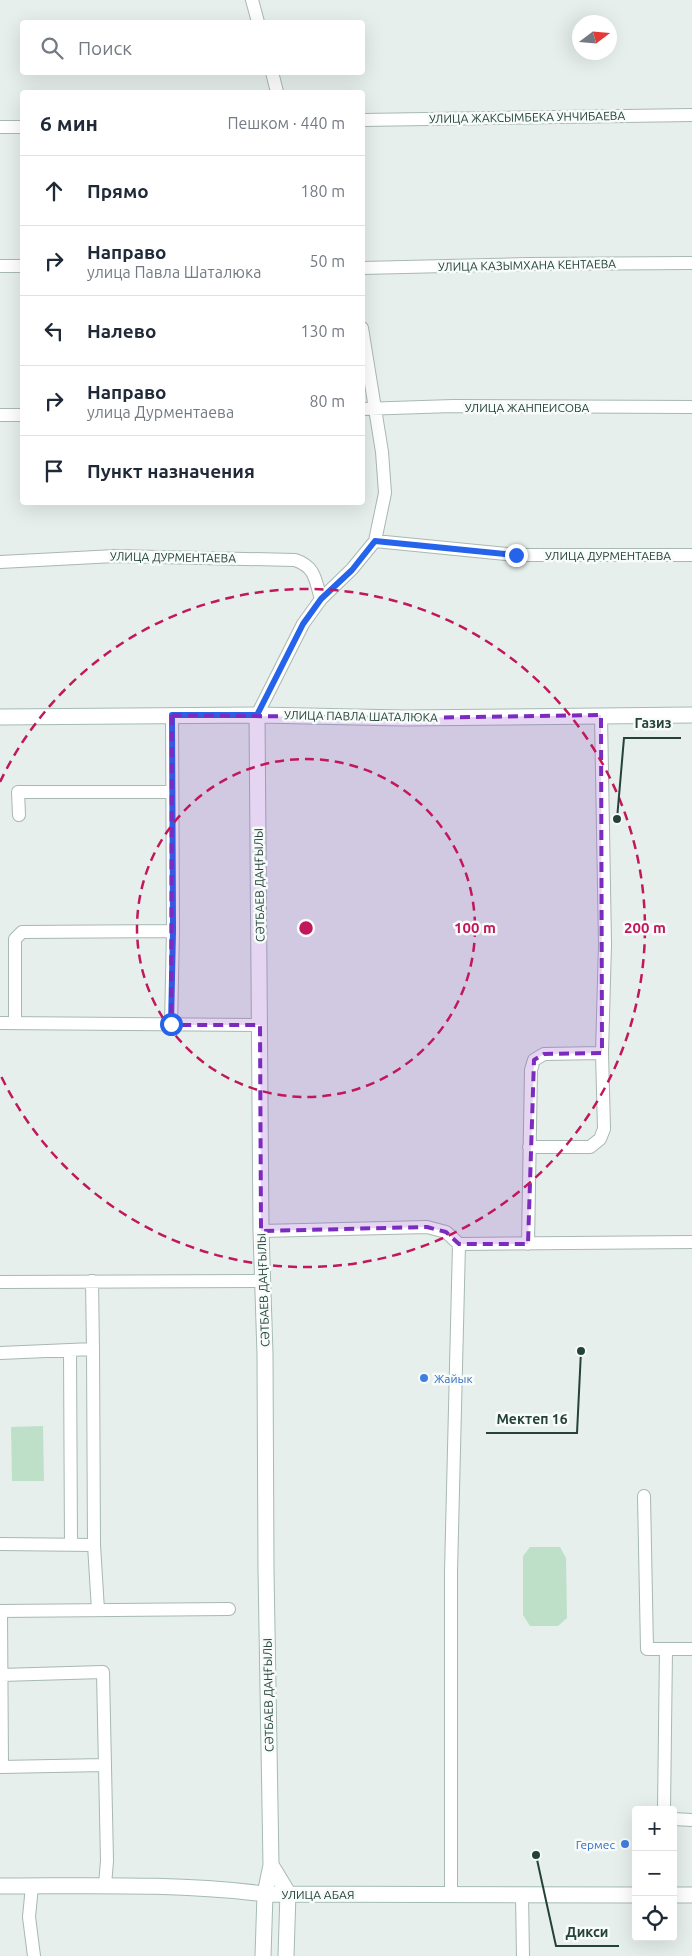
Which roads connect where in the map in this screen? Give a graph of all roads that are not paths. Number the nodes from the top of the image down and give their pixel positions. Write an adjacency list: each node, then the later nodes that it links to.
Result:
1 (252, 0): 2 (street)
2 (257, 20)
3 (273, 75): 4 (street)
4 (276, 90)
5 (692, 115): 6 (street, УЛИЦА ЖАКСЫМБЕКА УНЧИБАЕВА)
6 (365, 120)
7 (0, 127): 8 (street)
8 (20, 127)
9 (692, 263): 12 (street, УЛИЦА КАЗЫМХАНА КЕНТАЕВА)
10 (0, 266): 11 (street)
11 (20, 266)
12 (365, 268)
13 (365, 362): 15 (street)
14 (692, 407): 15 (street, УЛИЦА ЖАНПЕИСОВА)
15 (369, 408): 18 (street)
16 (0, 415): 17 (street)
17 (20, 415)
18 (375, 541): 19 (street, УЛИЦА ДУРМЕНТАЕВА); 21 (street)
19 (692, 555)
20 (0, 562): 21 (street, УЛИЦА ДУРМЕНТАЕВА)
21 (321, 599): 23 (street)
22 (172, 715): 23 (street, УЛИЦА ПАВЛА ШАТАЛЮКА); 26 (street, УЛИЦА ПАВЛА ШАТАЛЮКА); 27 (street)
23 (257, 715): 24 (street, УЛИЦА ПАВЛА ШАТАЛЮКА); 33 (street, СӘТБАЕВ ДАҢҒЫЛЫ)
24 (601, 715): 25 (street, УЛИЦА ПАВЛА ШАТАЛЮКА); 34 (street)
25 (692, 715)
26 (0, 717)
27 (172, 792): 28 (street); 29 (street)
28 (18, 815)
29 (173, 931): 31 (street); 32 (street)
30 (0, 1023): 31 (street)
31 (15, 1023): 32 (street)
32 (171, 1024): 33 (street)
33 (260, 1024): 36 (street, СӘТБАЕВ ДАҢҒЫЛЫ)
34 (602, 1053): 35 (street); 35 (street)
35 (529, 1147): 39 (street)
36 (261, 1231): 38 (street); 41 (street, СӘТБАЕВ ДАҢҒЫЛЫ)
37 (692, 1242): 39 (street)
38 (458, 1244): 39 (street); 67 (street)
39 (528, 1244)
40 (92, 1281): 41 (street); 42 (street); 43 (street)
41 (262, 1281): 61 (street, СӘТБАЕВ ДАҢҒЫЛЫ)
42 (0, 1282)
43 (93, 1349): 44 (street); 49 (street)
44 (70, 1350): 45 (street); 48 (street)
45 (0, 1353)
46 (644, 1496): 53 (street)
47 (0, 1544): 48 (street)
48 (71, 1544): 49 (street)
49 (94, 1545): 51 (street)
50 (229, 1609): 51 (street)
51 (98, 1610): 52 (street)
52 (0, 1611): 55 (street)
53 (666, 1649): 54 (street); 58 (street)
54 (692, 1649)
55 (1, 1675): 56 (street); 57 (street)
56 (105, 1765): 57 (street); 62 (street)
57 (1, 1767)
58 (664, 1806)
59 (677, 1819): 60 (street)
60 (692, 1820)
61 (271, 1865): 65 (street); 66 (street, СӘТБАЕВ ДАҢҒЫЛЫ)
62 (105, 1885): 64 (street, УЛИЦА АБАЯ); 66 (street, УЛИЦА АБАЯ)
63 (0, 1886): 64 (street, УЛИЦА АБАЯ)
64 (32, 1886): 72 (street)
65 (288, 1893): 66 (street, УЛИЦА АБАЯ); 67 (street, УЛИЦА АБАЯ); 74 (street)
66 (265, 1894): 73 (street, СӘТБАЕВ ДАҢҒЫЛЫ)
67 (451, 1895): 68 (street, УЛИЦА АБАЯ)
68 (522, 1895): 69 (street, УЛИЦА АБАЯ); 75 (street)
69 (632, 1895)
70 (677, 1895): 71 (street)
71 (692, 1895)
72 (34, 1956)
73 (263, 1956)
74 (286, 1956)
75 (523, 1956)

